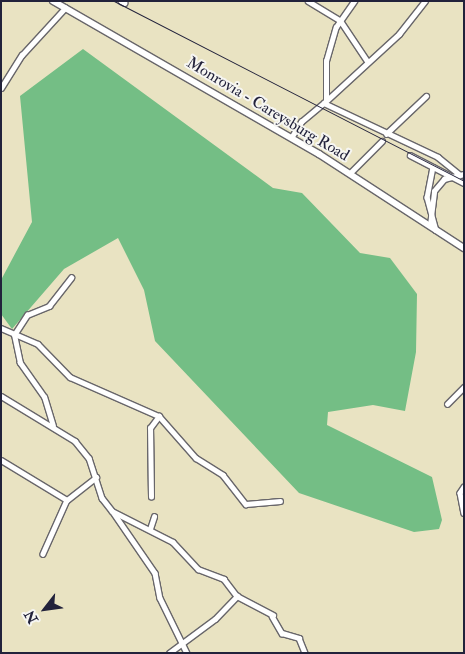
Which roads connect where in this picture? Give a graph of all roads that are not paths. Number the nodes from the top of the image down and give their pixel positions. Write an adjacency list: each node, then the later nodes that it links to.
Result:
1 (53, 1): 5 (main road, Monrovia - Careysburg Road)
2 (308, 1): 6 (street)
3 (354, 1): 6 (street)
4 (425, 1): 7 (street)
5 (65, 8): 8 (street); 12 (main road, Monrovia - Careysburg Road)
6 (340, 20): 7 (street); 10 (street)
7 (368, 62): 10 (street)
8 (1, 88)
9 (426, 96): 11 (street)
10 (324, 103): 11 (street); 12 (street)
11 (386, 134): 17 (street)
12 (291, 138): 16 (main road, Monrovia - Careysburg Road)
13 (382, 141): 16 (street)
14 (410, 154): 15 (street)
15 (433, 167): 18 (street); 20 (street)
16 (350, 173): 21 (main road, Monrovia - Careysburg Road)
17 (462, 174): 18 (street)
18 (453, 177): 19 (street); 20 (street)
19 (464, 183)
20 (433, 214): 21 (street); 22 (street)
21 (430, 225): 22 (main road, Monrovia - Careysburg Road)
22 (436, 230): 23 (main road, Monrovia - Careysburg Road)
23 (464, 248)
24 (71, 278): 26 (street)
25 (1, 328): 26 (street)
26 (14, 335): 30 (street); 31 (street)
27 (464, 387): 29 (street)
28 (1, 396): 31 (street)
29 (447, 404)
30 (159, 416): 35 (street); 37 (street)
31 (50, 422): 33 (street)
32 (1, 460): 36 (street)
33 (96, 477): 36 (street); 38 (street)
34 (464, 487): 39 (street)
35 (151, 497)
36 (67, 500): 42 (street)
37 (280, 501)
38 (112, 511): 41 (street); 44 (street)
39 (464, 513)
40 (154, 517): 41 (street)
41 (150, 529): 43 (street)
42 (43, 554)
43 (237, 596): 44 (street); 47 (street)
44 (182, 643): 45 (street); 46 (street)
45 (170, 653)
46 (187, 653)
47 (306, 653)

